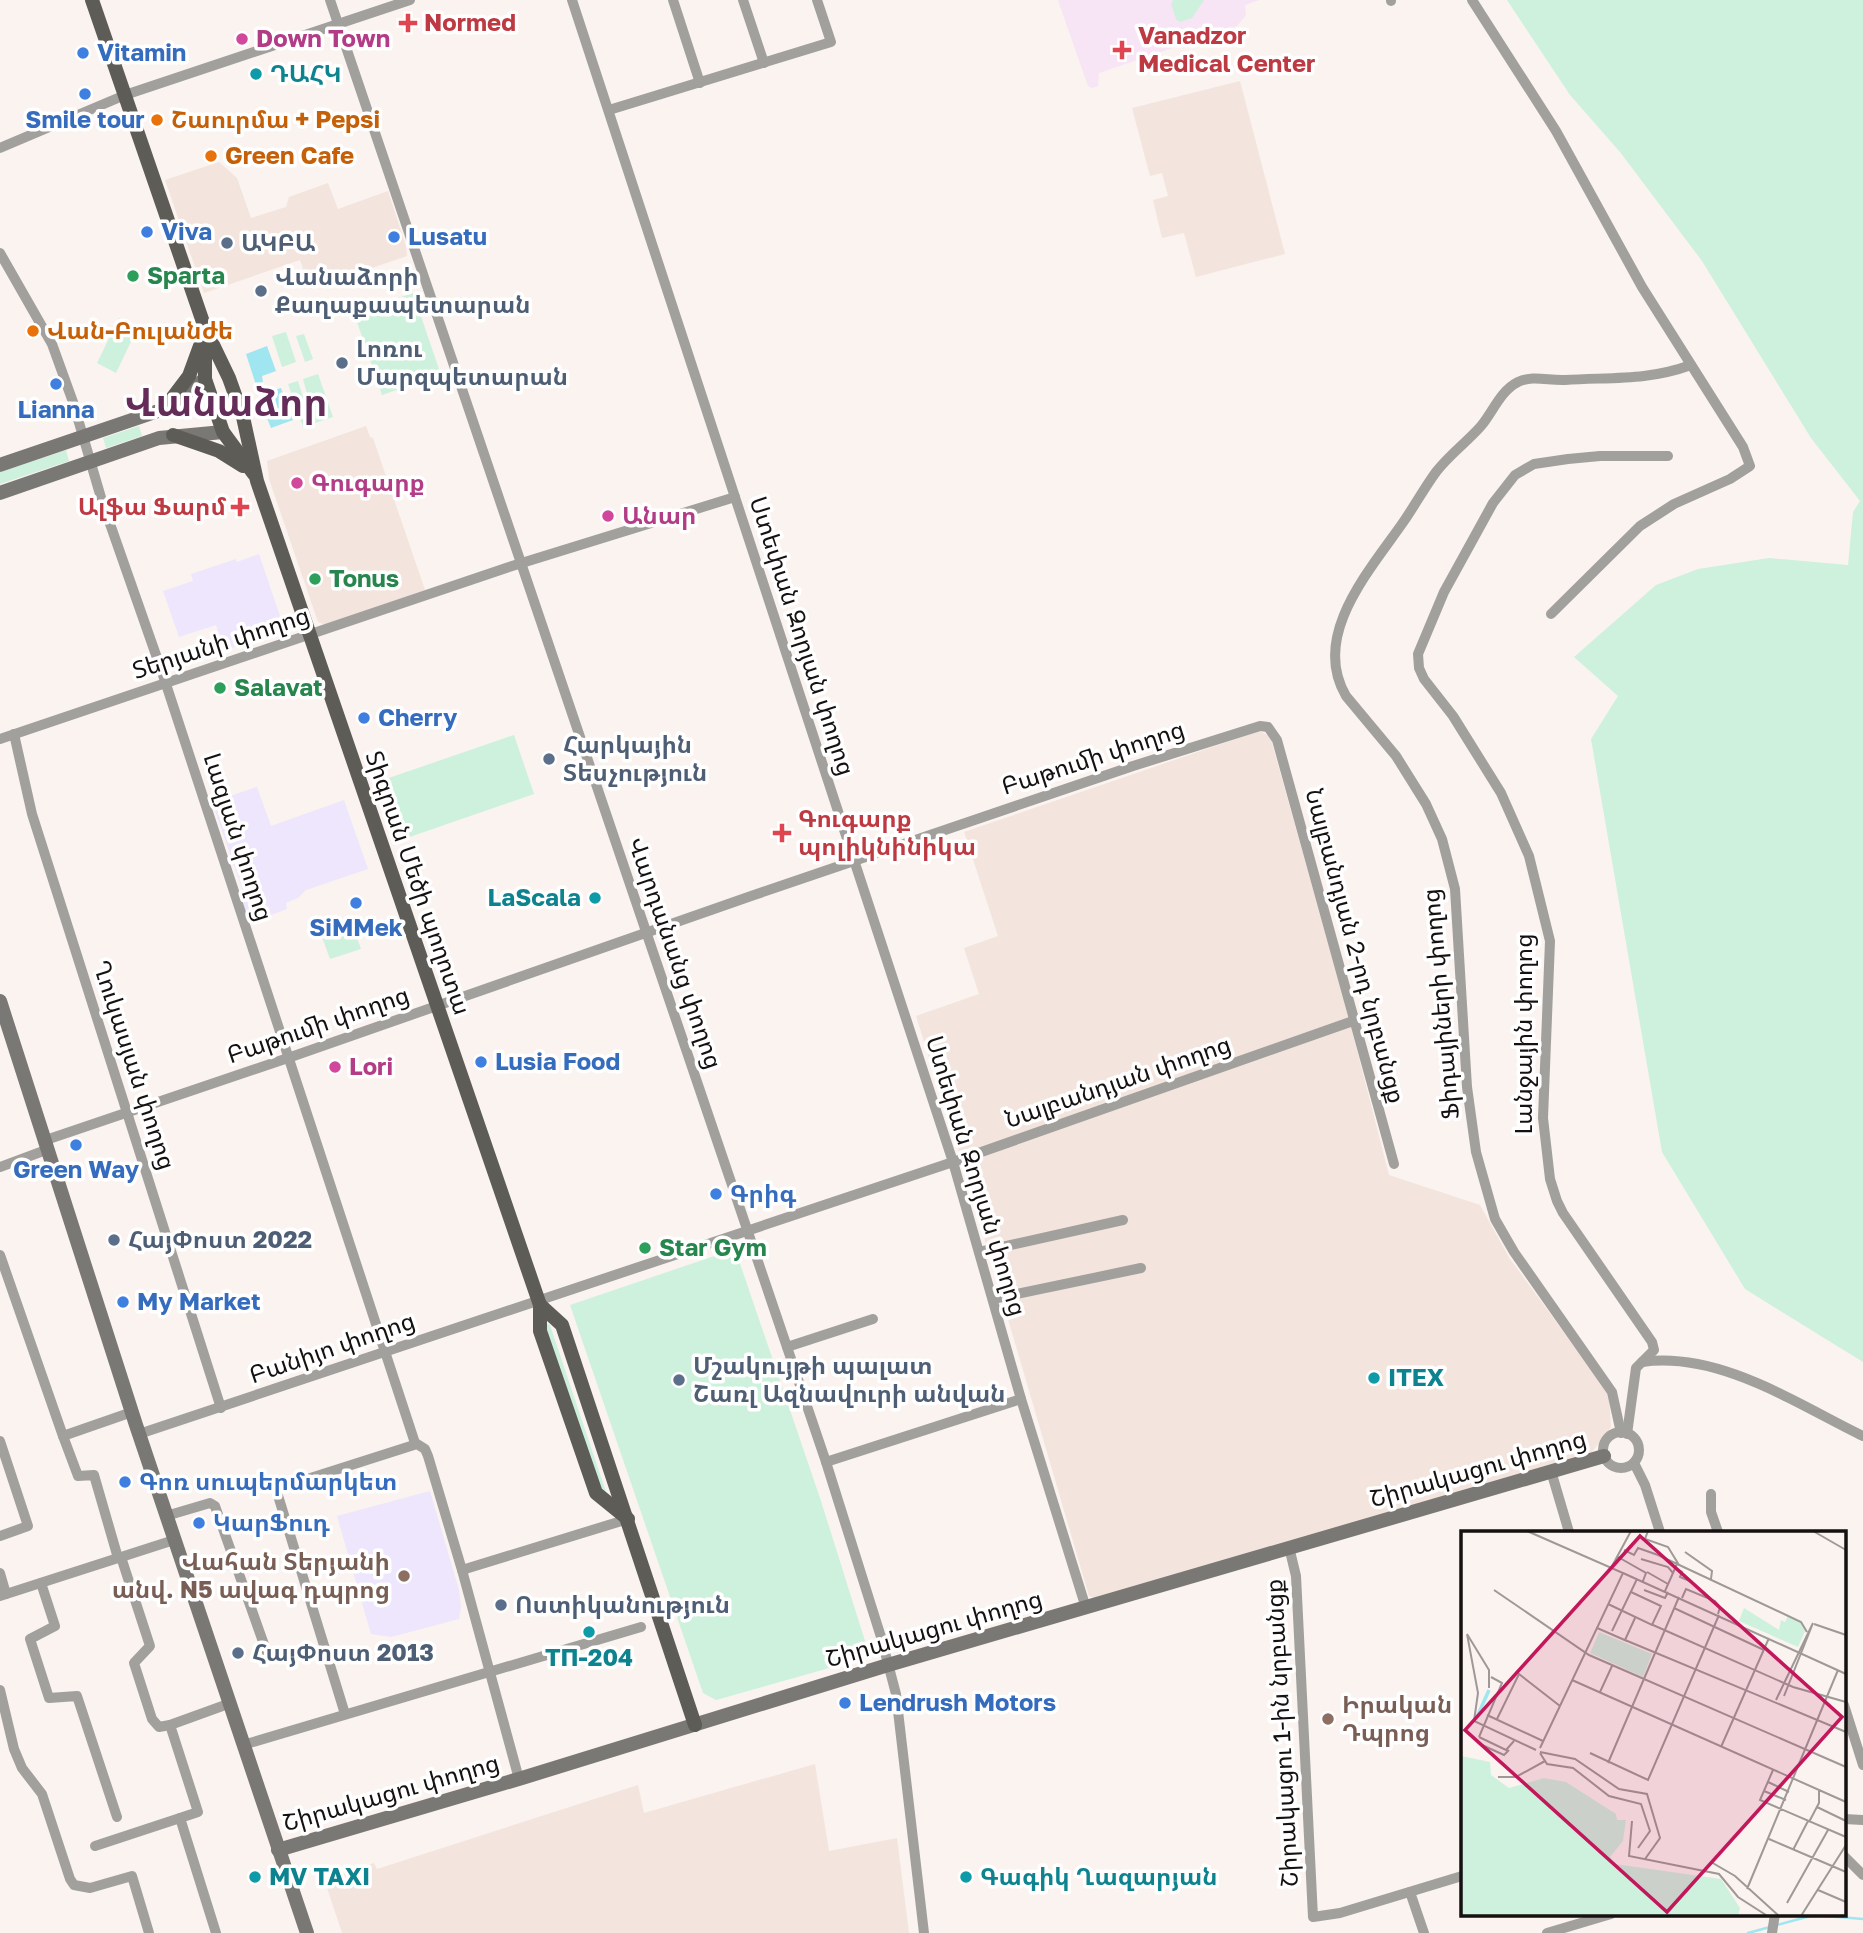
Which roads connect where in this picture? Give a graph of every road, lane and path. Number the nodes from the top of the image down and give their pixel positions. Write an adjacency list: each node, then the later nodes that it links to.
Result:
1 (92, 0): 12 (main road, Տիգրան Մեծի պողոտա)
2 (330, 0): 9 (street, Վարդանանց փողոց)
3 (411, 0): 9 (street)
4 (572, 0): 13 (street, Ստեփան Զորյան փողոց)
5 (673, 0): 11 (street)
6 (743, 0): 10 (street)
7 (817, 0): 10 (street)
8 (1472, 0): 17 (street)
9 (338, 24): 12 (street); 31 (street, Վարդանանց փողոց)
10 (764, 63): 11 (street)
11 (700, 83): 13 (street)
12 (125, 95): 14 (street); 16 (main road, Տիգրան Մեծի պողոտա)
13 (609, 110): 30 (street, Ստեփան Զորյան փողոց)
14 (0, 148)
15 (0, 253): 24 (street, Լազյան փողոց)
16 (205, 328): 18 (main road, Տիգրան Մեծի պողոտա); 19 (main road, Տիգրան Մեծի պողոտա); 20 (main road)
17 (1691, 365): 32 (street); 63 (street, Ֆիդայիների փողոց)
18 (229, 378): 19 (main road); 21 (main road, Տիգրան Մեծի պողոտա)
19 (205, 379): 20 (street); 22 (main road, Տիգրան Մեծի պողոտա)
20 (164, 409): 24 (street)
21 (243, 417): 22 (main road); 28 (main road, Տիգրան Մեծի պողոտա)
22 (223, 432): 23 (street); 28 (main road, Տիգրան Մեծի պողոտա)
23 (173, 435): 26 (street); 28 (main road)
24 (83, 437): 26 (street, Լազյան փողոց); 27 (street)
25 (1668, 456): 59 (street, Լանջային փողոց)
26 (90, 461): 29 (street); 34 (street, Լազյան փողոց)
27 (0, 465)
28 (255, 475): 33 (main road, Տիգրան Մեծի պողոտա)
29 (0, 493)
30 (735, 497): 31 (street, Տերյանի փողոց); 38 (street, Ստեփան Զորյան փողոց)
31 (522, 563): 33 (street, Տերյանի փողոց); 39 (street, Վարդանանց փողոց)
32 (1551, 614)
33 (309, 636): 34 (street, Տերյանի փողոց); 41 (main road, Տիգրան Մեծի պողոտա)
34 (165, 683): 35 (street, Տերյանի փողոց); 43 (street, Լազյան փողոց)
35 (15, 734): 36 (street, Տերյանի փողոց); 44 (street, Ղուկասյան փողոց)
36 (0, 739)
37 (1277, 740): 38 (street, Բաթումի փողոց); 42 (street, Նալբանդյան 2-րդ նրբանցք)
38 (854, 861): 39 (street, Բաթումի փողոց); 46 (street, Ստեփան Զորյան փողոց)
39 (645, 934): 41 (street, Բաթումի փողոց); 50 (street, Վարդանանց փողոց)
40 (0, 1001): 45 (street)
41 (436, 1006): 43 (street, Բաթումի փողոց); 55 (main road, Տիգրան Մեծի պողոտա)
42 (1353, 1021): 46 (street, Նալբանդյան փողոց); 47 (street, Նալբանդյան 2-րդ նրբանցք)
43 (288, 1058): 44 (street, Բաթումի փողոց); 58 (street, Լազյան փողոց)
44 (127, 1113): 45 (street, Բաթումի փողոց); 61 (street, Ղուկասյան փողոց)
45 (44, 1145): 48 (street, Բաթումի փողոց); 62 (street)
46 (953, 1162): 50 (street, Նալբանդյան փողոց); 51 (street, Ստեփան Զորյան փողոց)
47 (1394, 1164)
48 (0, 1167)
49 (1123, 1220): 51 (street)
50 (747, 1230): 55 (street, Նալբանդյան փողոց); 57 (street, Վարդանանց փողոց)
51 (979, 1252): 54 (street, Ստեփան Զորյան փողոց)
52 (0, 1255): 65 (street)
53 (1141, 1268): 54 (street)
54 (992, 1299): 60 (street, Ստեփան Զորյան փողոց)
55 (539, 1303): 58 (street, Բանիյո փողոց); 75 (main road, Տիգրան Մեծի պողոտա); 75 (main road, Տիգրան Մեծի պողոտա)
56 (873, 1319): 57 (street)
57 (787, 1347): 70 (street, Վարդանանց փողոց)
58 (385, 1354): 61 (street, Բանիյո փողոց); 68 (street, Լազյան փողոց)
59 (1642, 1362): 63 (street, Լանջային փողոց); 66 (street)
60 (1021, 1399): 70 (street); 87 (street, Ստեփան Զորյան փողոց)
61 (221, 1408): 64 (street, Բանիյո փողոց)
62 (132, 1412): 64 (street); 65 (street)
63 (1624, 1433): 69 (street); 71 (street)
64 (139, 1434): 74 (street)
65 (63, 1436): 82 (street)
66 (1863, 1436)
67 (0, 1441): 79 (street)
68 (415, 1444): 83 (street, Լազյան փողոց); 95 (street)
69 (1604, 1455): 71 (street); 72 (street, Շիրակացու փողոց)
70 (826, 1462): 90 (street, Վարդանանց փողոց)
71 (1634, 1463): 77 (street)
72 (1551, 1471): 76 (street); 81 (street, Շիրակացու փողոց)
73 (1711, 1494): 78 (street)
74 (166, 1516): 80 (street); 89 (street)
75 (628, 1519): 83 (street); 97 (main road, Տիգրան Մեծի պողոտա)
76 (1569, 1531)
77 (1660, 1531)
78 (1717, 1531)
79 (0, 1536)
80 (174, 1540): 82 (street); 93 (street)
81 (1289, 1547): 87 (street, Շիրակացու փողոց); 108 (street, Շիրակացու 1-ին նրբանցք)
82 (120, 1557): 85 (street); 96 (street)
83 (462, 1570): 91 (street, Լազյան փողոց)
84 (0, 1573): 86 (street)
85 (41, 1583): 86 (street); 101 (street)
86 (3, 1595)
87 (1086, 1608): 90 (street, Շիրակացու փողոց)
88 (641, 1627): 91 (street)
89 (267, 1653)
90 (888, 1665): 97 (street, Շիրակացու փողոց); 113 (street, Վարդանանց փողոց)
91 (490, 1671): 95 (street); 100 (street, Լազյան փողոց)
92 (0, 1690): 110 (street)
93 (228, 1704): 96 (street); 98 (street)
94 (1846, 1712): 99 (street)
95 (345, 1714): 98 (street)
96 (170, 1725): 102 (street)
97 (695, 1725): 100 (street, Շիրակացու փողոց)
98 (243, 1745): 104 (street)
99 (1863, 1765)
100 (519, 1779): 104 (street, Շիրակացու փողոց)
101 (117, 1817)
102 (180, 1818): 103 (street); 111 (street)
103 (95, 1846)
104 (278, 1850): 112 (street)
105 (1846, 1858): 106 (street)
106 (1863, 1875)
107 (1461, 1876): 108 (street)
108 (1410, 1892): 114 (street)
109 (1604, 1916): 115 (street)
110 (149, 1933)
111 (216, 1933)
112 (307, 1933)
113 (924, 1933)
114 (1424, 1933)
115 (1547, 1933)

